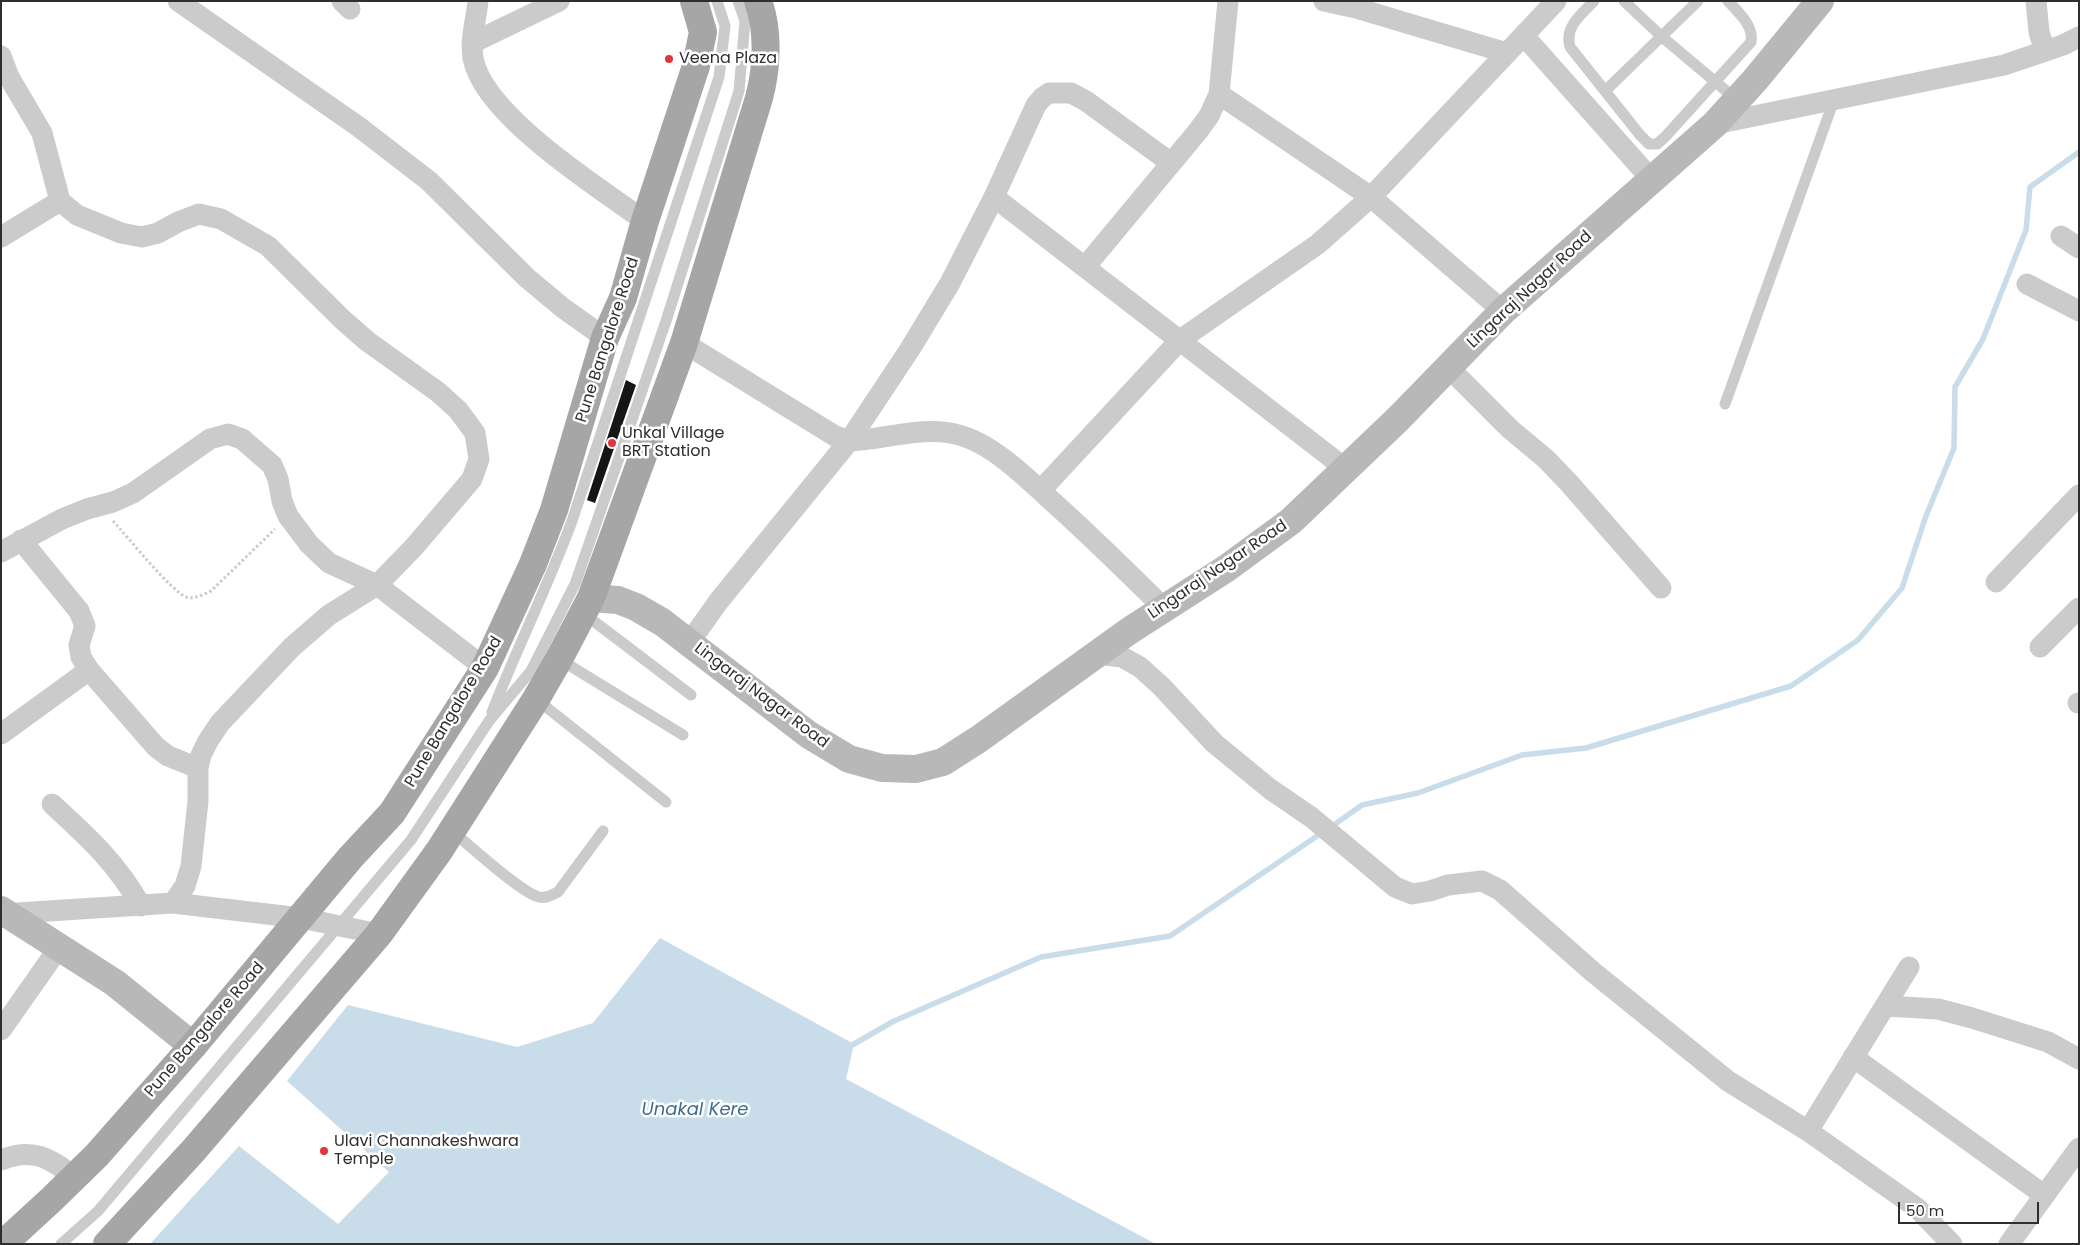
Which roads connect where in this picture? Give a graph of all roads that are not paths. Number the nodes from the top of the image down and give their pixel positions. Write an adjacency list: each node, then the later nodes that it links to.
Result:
1 (178, 1): 44 (street)
2 (478, 1): 21 (street)
3 (559, 1): 21 (street)
4 (694, 1): 36 (main road, Pune Bangalore Road)
5 (717, 1): 69 (lane)
6 (738, 1): 69 (lane)
7 (758, 1): 46 (main road)
8 (1228, 1): 27 (street)
9 (1324, 1): 17 (street)
10 (1556, 1): 18 (street)
11 (1594, 1): 26 (lane)
12 (1624, 1): 19 (lane)
13 (1698, 1): 19 (lane)
14 (1728, 1): 25 (lane)
15 (1820, 1): 28 (street, Lingaraj Nagar Road)
16 (2036, 1): 22 (street)
17 (1359, 5): 23 (street)
18 (1524, 36): 23 (street); 32 (street)
19 (1661, 36): 25 (lane); 26 (lane)
20 (2079, 36): 22 (street)
21 (472, 43): 36 (street)
22 (2046, 51): 29 (street)
23 (1507, 54): 34 (street)
24 (1, 56): 35 (street)
25 (1714, 82): 26 (lane); 28 (lane)
26 (1605, 91)
27 (1219, 94): 31 (street); 34 (street)
28 (1736, 100): 30 (street, Lingaraj Nagar Road)
29 (1834, 100): 30 (street); 48 (lane)
30 (1715, 124): 32 (street, Lingaraj Nagar Road)
31 (1171, 163): 33 (street); 40 (street)
32 (1652, 180): 42 (street, Lingaraj Nagar Road)
33 (994, 198): 40 (street); 49 (street)
34 (1371, 198): 42 (street); 45 (street)
35 (60, 201): 37 (street); 56 (street)
36 (646, 221): 44 (main road, Pune Bangalore Road)
37 (1, 236)
38 (2061, 236): 39 (street)
39 (2079, 248)
40 (1085, 266): 45 (street)
41 (2027, 284): 43 (street)
42 (1503, 311): 47 (street, Lingaraj Nagar Road)
43 (2079, 311)
44 (605, 338): 65 (main road, Pune Bangalore Road)
45 (1180, 340): 50 (street); 51 (street)
46 (684, 343): 49 (street); 58 (main road)
47 (1449, 368): 50 (street, Lingaraj Nagar Road); 57 (street)
48 (1725, 404)
49 (849, 441): 51 (street); 61 (street)
50 (1346, 469): 59 (street, Lingaraj Nagar Road)
51 (1041, 490): 59 (street)
52 (2075, 507): 55 (street)
53 (21, 540): 54 (street); 56 (street); 66 (street)
54 (1, 552)
55 (1996, 582)
56 (377, 586): 65 (street); 72 (street)
57 (1661, 588)
58 (587, 606): 61 (street, Lingaraj Nagar Road); 64 (main road); 67 (lane)
59 (1164, 608): 63 (street, Lingaraj Nagar Road)
60 (2079, 608): 62 (street)
61 (689, 643): 63 (street, Lingaraj Nagar Road)
62 (2040, 648)
63 (1097, 654): 89 (street)
64 (559, 659): 68 (main road); 71 (lane)
65 (485, 668): 80 (main road, Pune Bangalore Road)
66 (89, 670): 70 (street); 72 (street)
67 (691, 695)
68 (536, 699): 73 (lane); 75 (main road)
69 (489, 721): 95 (lane, bridge)
70 (1, 734)
71 (683, 735)
72 (198, 768): 77 (street)
73 (666, 802)
74 (52, 804): 78 (street)
75 (452, 830): 76 (lane); 81 (main road)
76 (603, 831)
77 (173, 904): 78 (street); 80 (street)
78 (141, 906): 79 (street)
79 (3, 913): 82 (street)
80 (301, 918): 81 (street); 86 (main road, Pune Bangalore Road)
81 (379, 934): 96 (main road)
82 (60, 946): 85 (street); 86 (street)
83 (1909, 967): 84 (street)
84 (1886, 1006): 87 (street); 88 (street)
85 (1, 1030)
86 (193, 1046): 92 (main road, Pune Bangalore Road)
87 (1853, 1057): 89 (street); 93 (street)
88 (2079, 1059)
89 (1808, 1131): 97 (street)
90 (2079, 1148): 93 (street)
91 (1, 1160): 92 (street)
92 (74, 1177): 94 (main road, Pune Bangalore Road)
93 (2044, 1195): 98 (street)
94 (3, 1244)
95 (61, 1244)
96 (107, 1244)
97 (1952, 1244)
98 (2009, 1244)

